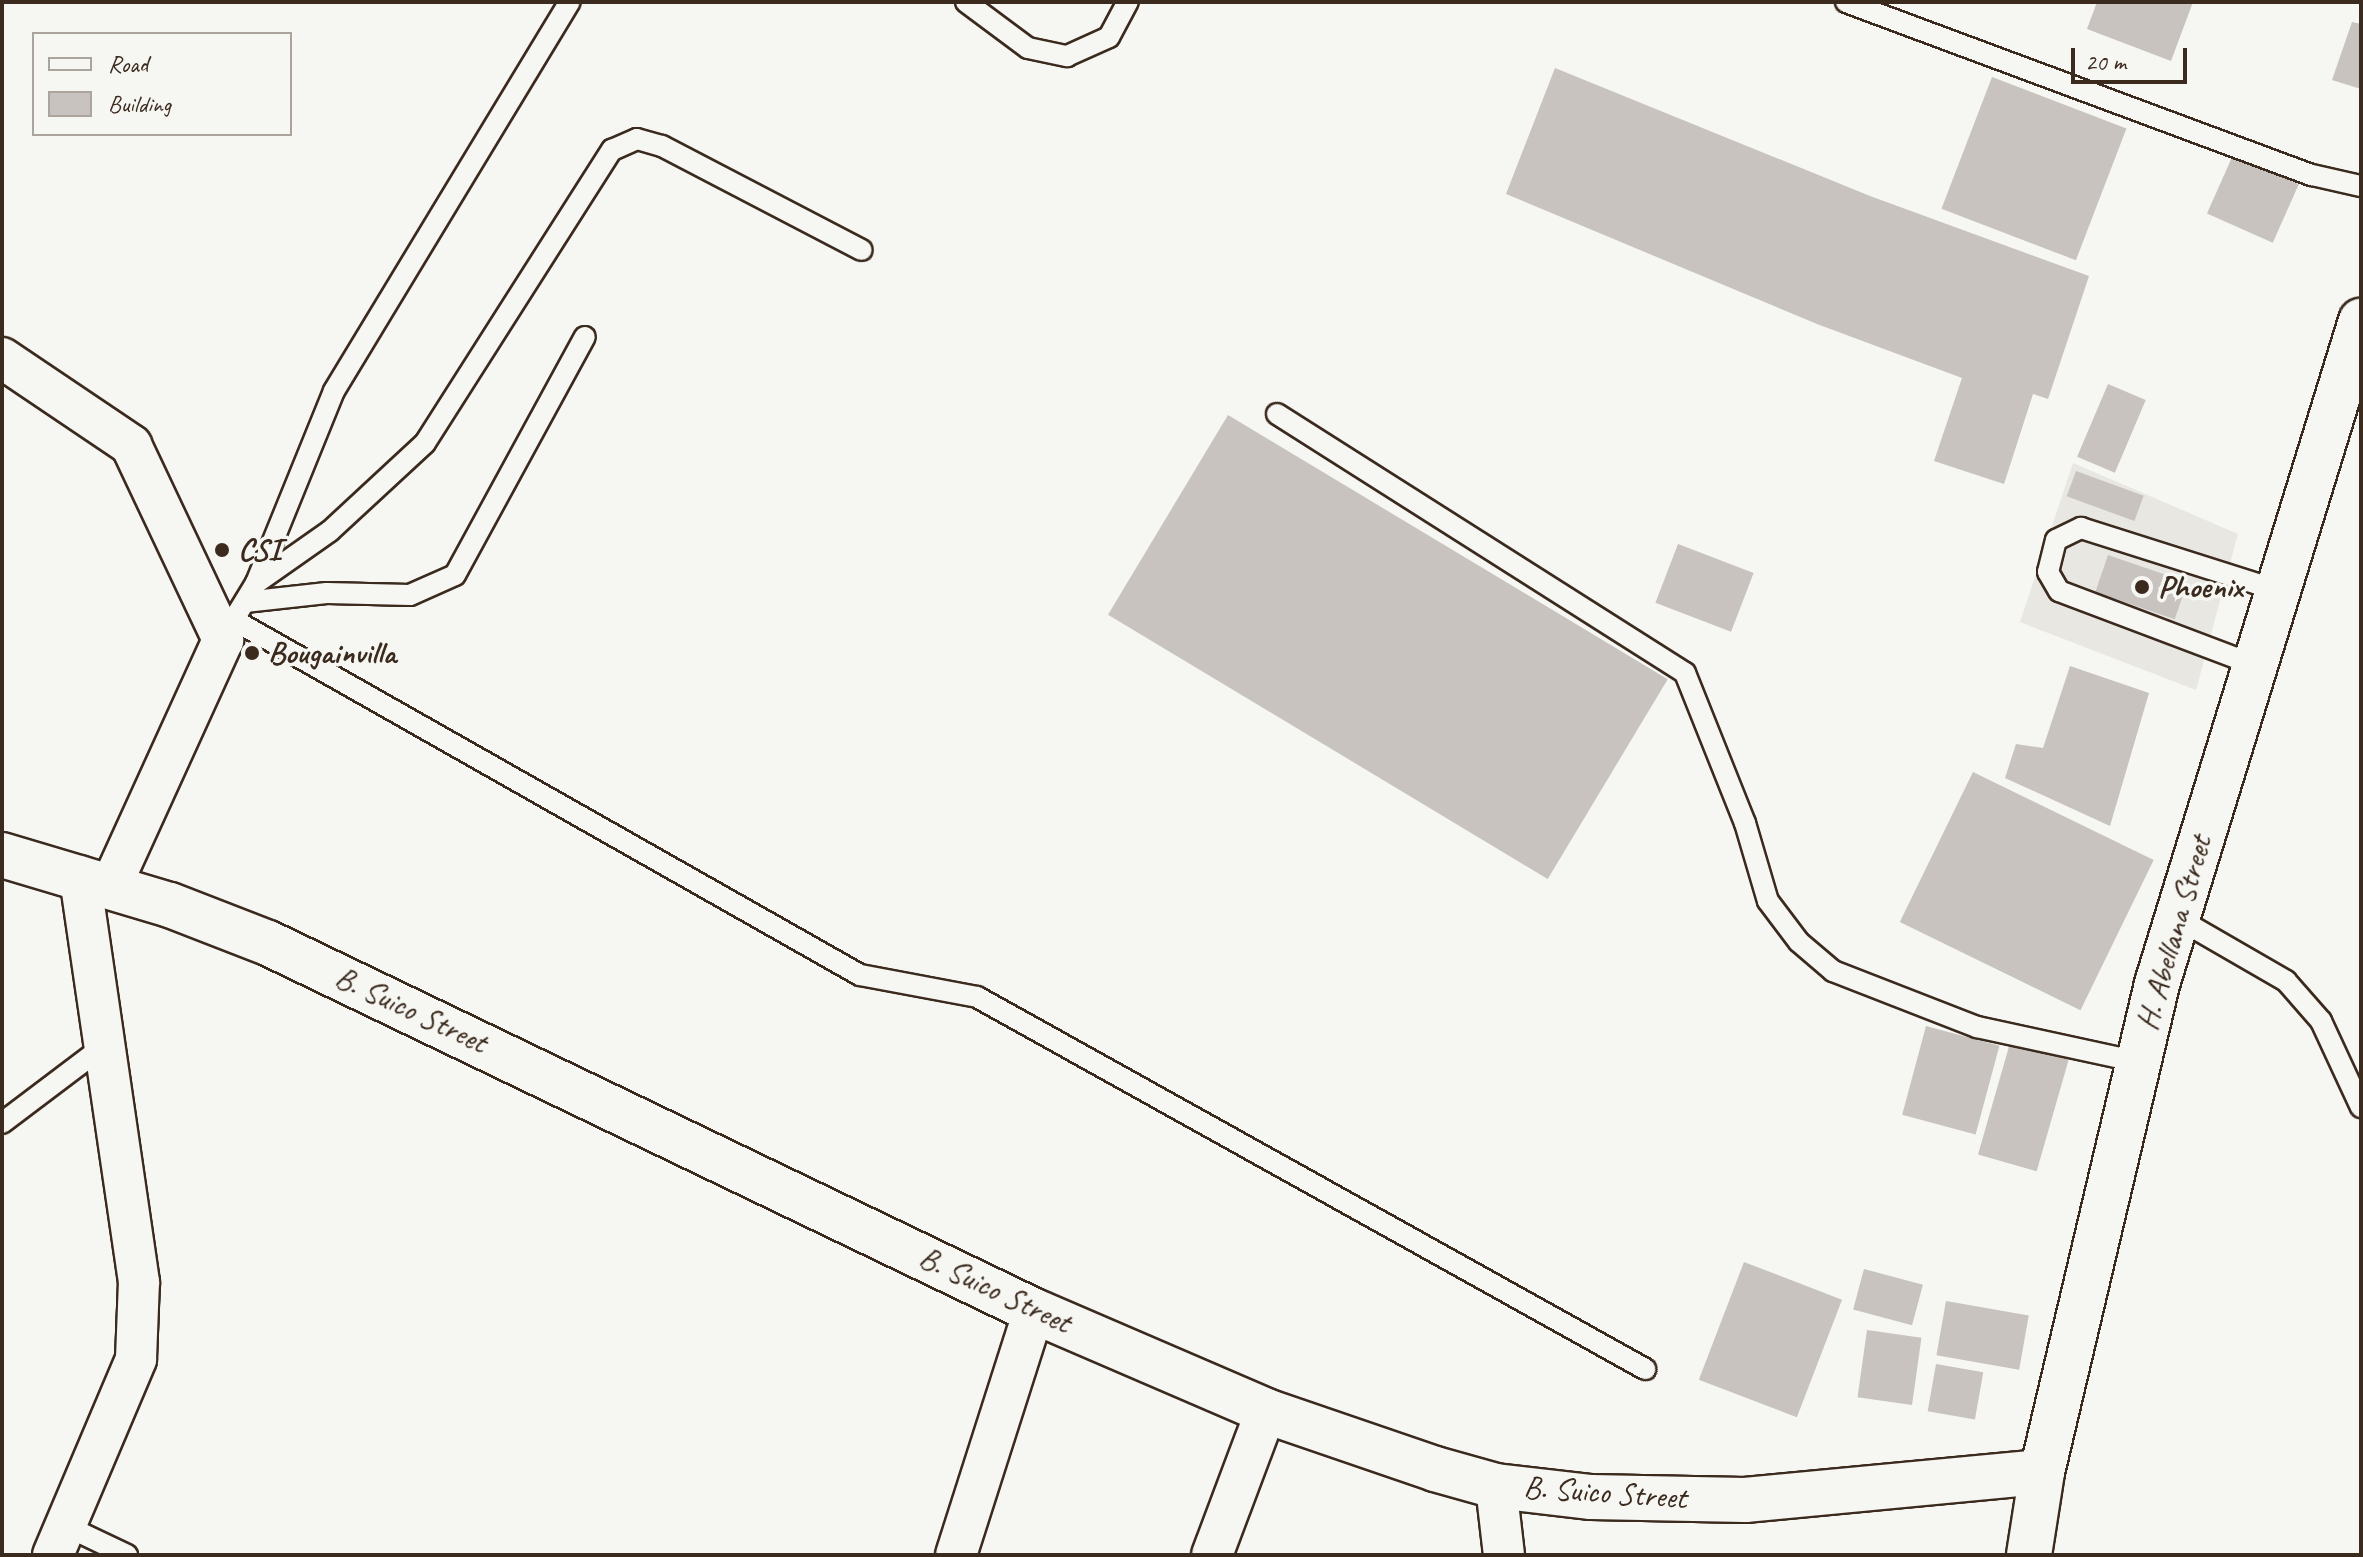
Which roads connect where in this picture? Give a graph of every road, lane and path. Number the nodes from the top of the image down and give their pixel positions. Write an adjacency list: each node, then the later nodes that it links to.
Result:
1 (570, 2): 11 (lane)
2 (966, 2): 3 (lane)
3 (1128, 2)
4 (1846, 2): 5 (lane)
5 (2361, 186)
6 (862, 250): 11 (lane)
7 (2361, 321): 12 (street, H. Abellana Street)
8 (585, 337): 13 (lane)
9 (2, 358): 14 (street)
10 (1277, 414): 20 (lane)
11 (256, 583): 13 (lane)
12 (2276, 590): 15 (street, H. Abellana Street); 15 (lane)
13 (245, 602): 14 (lane)
14 (228, 630): 17 (street); 24 (lane)
15 (2252, 664): 18 (street, H. Abellana Street)
16 (2, 855): 17 (street, B. Suico Street)
17 (96, 881): 19 (street); 23 (street, B. Suico Street)
18 (2177, 918): 20 (street, H. Abellana Street); 21 (lane)
19 (105, 1045): 22 (lane); 28 (street)
20 (2139, 1062): 26 (street, H. Abellana Street)
21 (2361, 1107)
22 (2, 1123)
23 (1034, 1311): 25 (street, B. Suico Street); 30 (street)
24 (1645, 1369)
25 (1266, 1411): 27 (street, B. Suico Street); 31 (street)
26 (2042, 1472): 27 (street, B. Suico Street); 33 (street, H. Abellana Street)
27 (1496, 1486): 32 (street)
28 (58, 1540): 29 (lane)
29 (127, 1555)
30 (956, 1555)
31 (1212, 1555)
32 (1504, 1555)
33 (2029, 1555)

